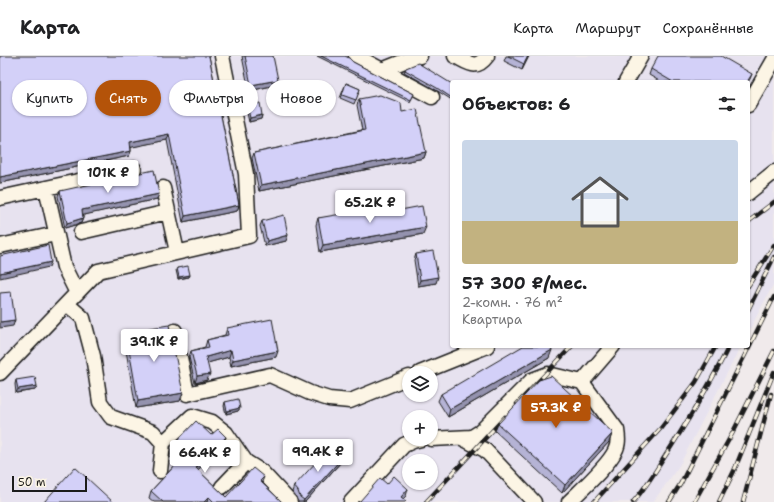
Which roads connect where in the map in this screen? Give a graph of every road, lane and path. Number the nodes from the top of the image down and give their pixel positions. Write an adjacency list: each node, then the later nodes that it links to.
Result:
1 (222, 56): 22 (street)
2 (356, 56): 8 (street)
3 (420, 56): 8 (street)
4 (455, 56): 5 (street)
5 (487, 56)
6 (641, 56): 9 (street)
7 (774, 60): 11 (street)
8 (382, 70): 10 (street)
9 (627, 80)
10 (432, 97)
11 (750, 102)
12 (134, 169): 14 (street)
13 (774, 172): 16 (street)
14 (46, 188): 17 (street); 20 (street)
15 (163, 188): 18 (street)
16 (750, 191)
17 (0, 198)
18 (168, 212): 19 (street); 22 (street)
19 (81, 232)
20 (56, 234): 21 (street); 23 (street)
21 (0, 246)
22 (177, 252): 23 (street)
23 (78, 293): 24 (street)
24 (67, 304): 29 (street); 34 (street)
25 (175, 331): 30 (street)
26 (482, 348): 28 (street)
27 (611, 348): 31 (street)
28 (437, 366)
29 (0, 373)
30 (402, 380)
31 (582, 382): 32 (street); 42 (street)
32 (462, 438): 33 (street); 41 (street)
33 (438, 439)
34 (163, 443): 36 (street); 37 (street)
35 (403, 446): 40 (street)
36 (246, 462): 38 (street); 39 (street)
37 (160, 471)
38 (222, 487)
39 (290, 502)
40 (351, 502)
41 (534, 502)
42 (569, 502)

